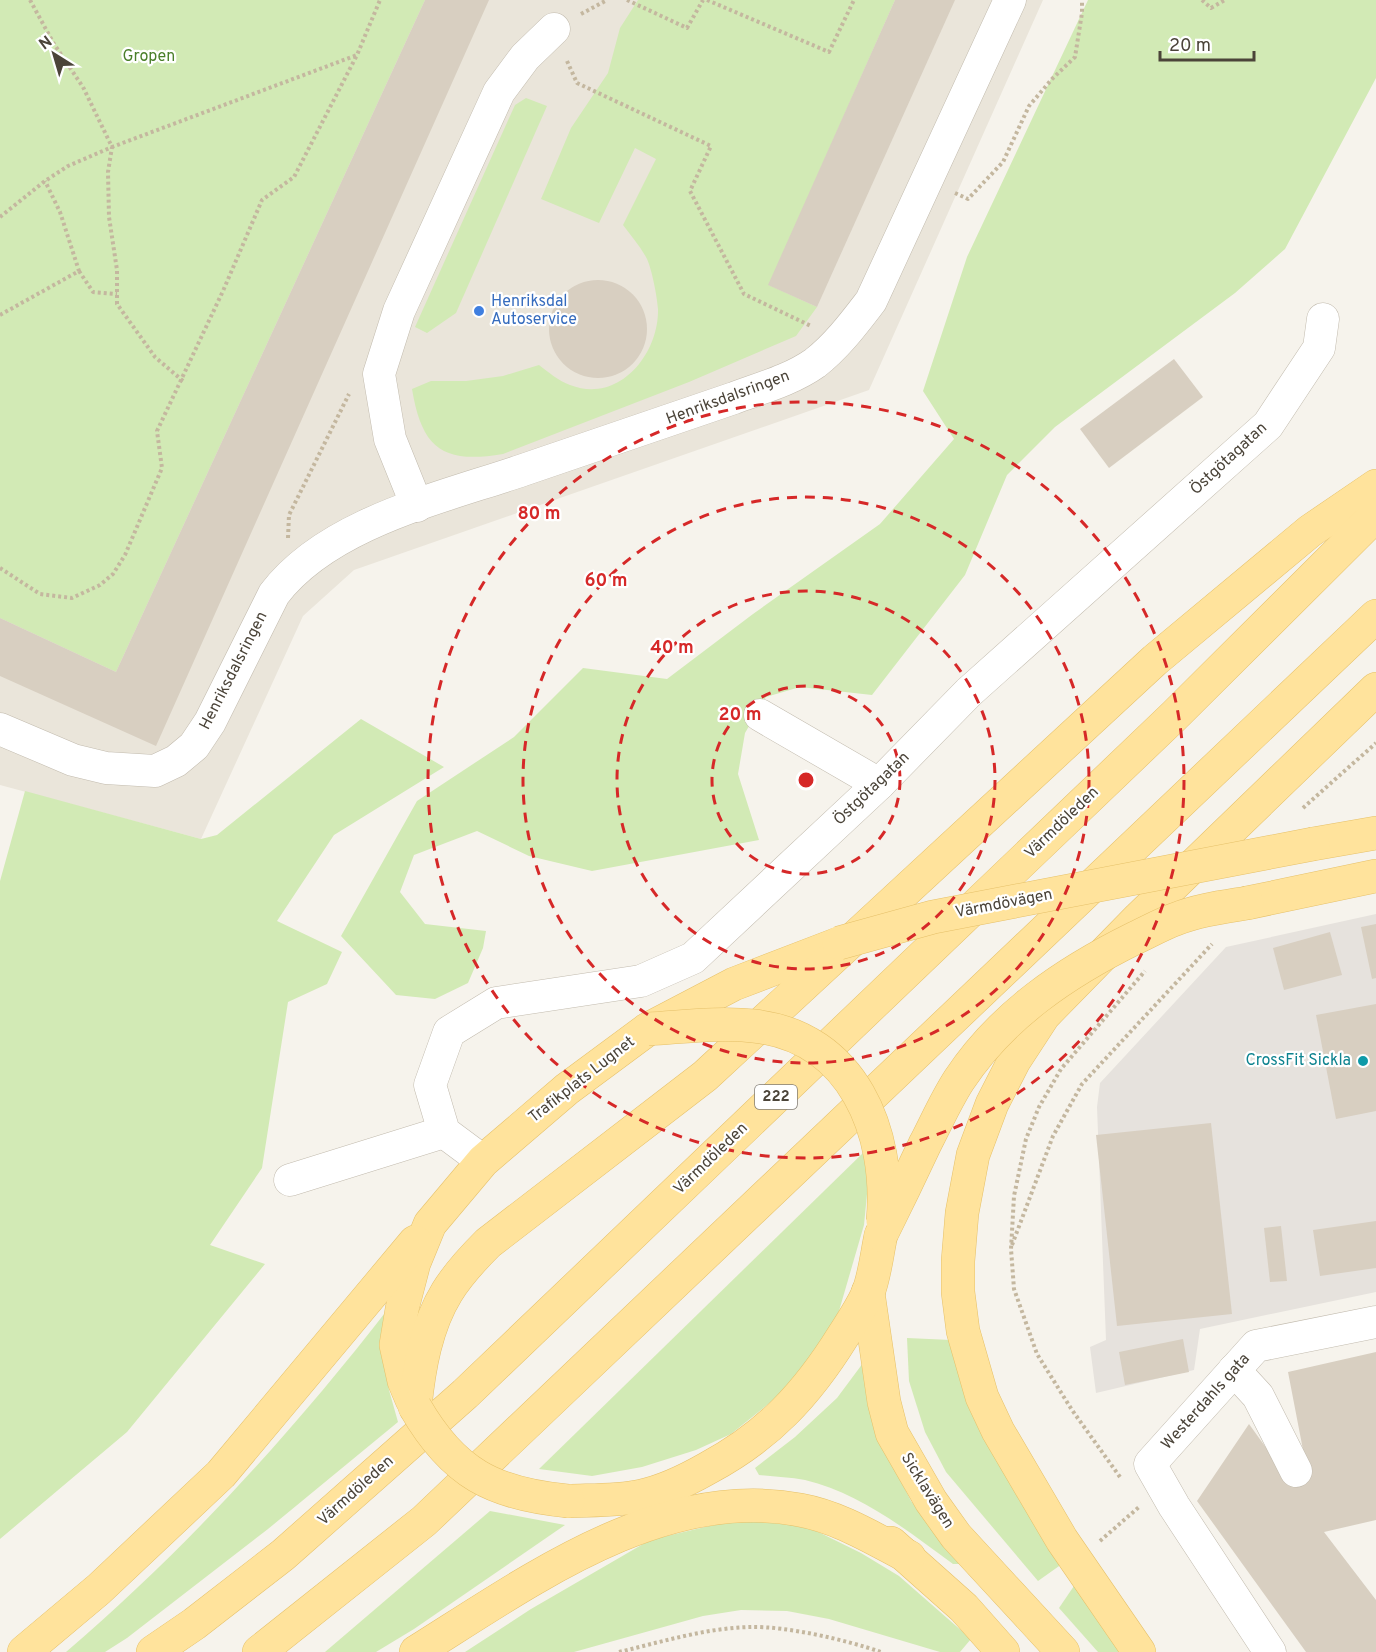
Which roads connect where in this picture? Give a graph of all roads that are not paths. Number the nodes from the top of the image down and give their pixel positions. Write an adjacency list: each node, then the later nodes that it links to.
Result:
1 (1010, 0): 5 (street, Henriksdalsringen)
2 (554, 29): 5 (street)
3 (1323, 320): 11 (street, Östgötagatan)
4 (1376, 486): 23 (main road)
5 (417, 506): 10 (street, Henriksdalsringen)
6 (1376, 515): 30 (main road, Värmdöleden / 222)
7 (1376, 616): 31 (main road)
8 (1376, 689): 35 (main road)
9 (760, 715): 11 (street)
10 (0, 729)
11 (879, 784): 15 (street, Östgötagatan)
12 (1376, 833): 14 (main road, Värmdövägen, bridge)
13 (1376, 876): 19 (main road, bridge)
14 (648, 1029): 16 (main road, Trafikplats Lugnet); 19 (main road, Trafikplats Lugnet, bridge)
15 (444, 1132): 16 (street); 17 (street)
16 (483, 1161): 18 (main road, Trafikplats Lugnet)
17 (290, 1180)
18 (430, 1224): 23 (main road, Trafikplats Lugnet); 29 (main road)
19 (882, 1235): 20 (main road, Trafikplats Lugnet)
20 (868, 1292): 25 (main road, Trafikplats Lugnet); 34 (main road, Sicklavägen)
21 (1376, 1322): 22 (street, Westerdahls gata)
22 (1234, 1370): 24 (street); 36 (street, Westerdahls gata)
23 (415, 1407): 26 (main road, Trafikplats Lugnet, bridge)
24 (1296, 1471)
25 (686, 1480): 26 (main road, Trafikplats Lugnet); 27 (main road)
26 (639, 1496): 28 (main road)
27 (909, 1557): 28 (main road); 33 (main road)
28 (509, 1594): 32 (main road)
29 (24, 1652)
30 (153, 1652)
31 (259, 1652)
32 (416, 1652)
33 (1003, 1652)
34 (1063, 1652)
35 (1139, 1652)
36 (1270, 1652)

